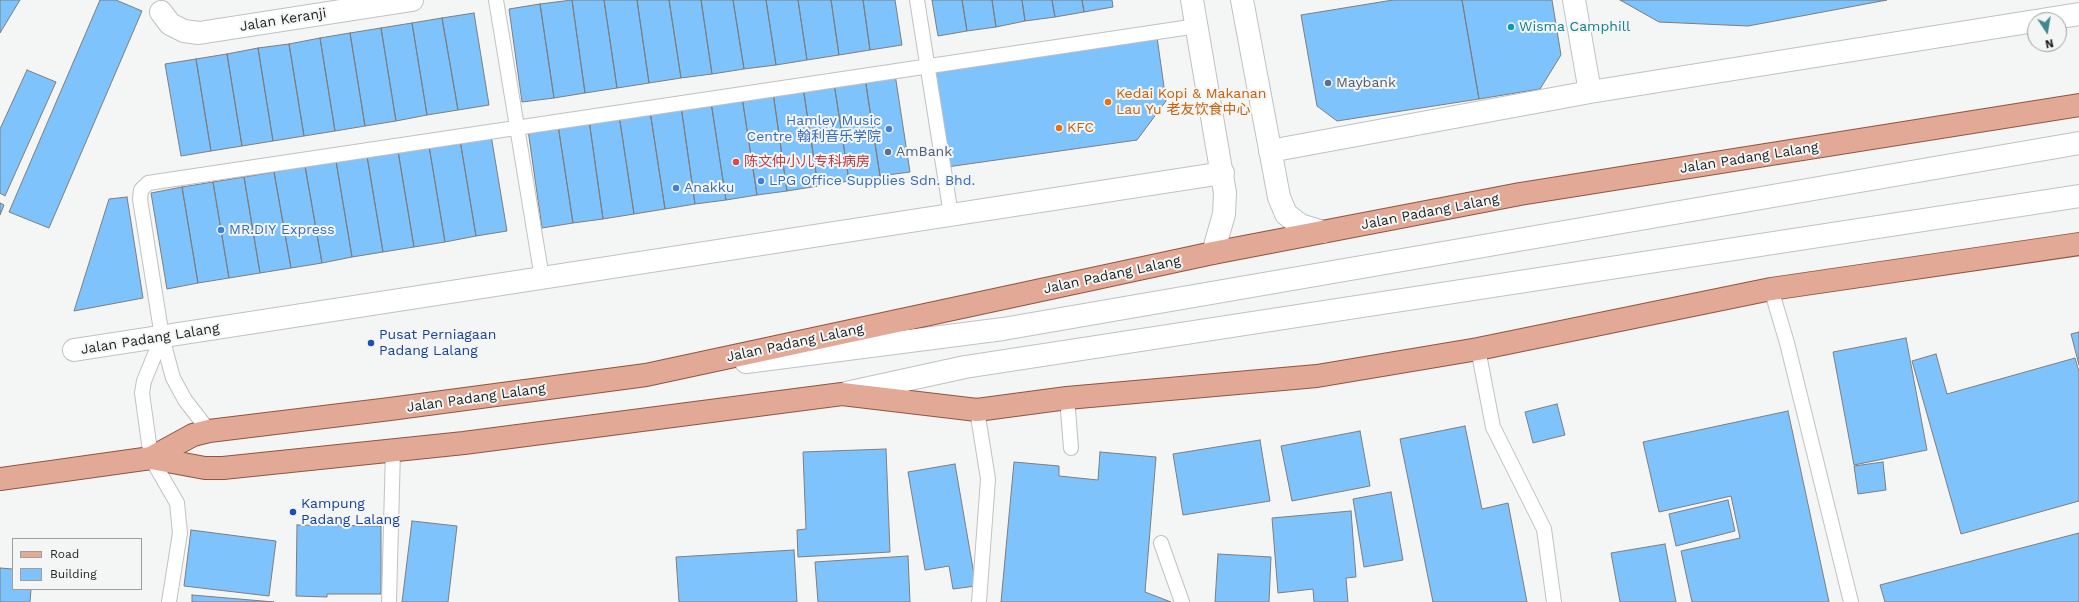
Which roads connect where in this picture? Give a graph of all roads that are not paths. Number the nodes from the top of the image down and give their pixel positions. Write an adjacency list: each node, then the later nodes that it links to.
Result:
1 (412, 0): 7 (street, Jalan Keranji)
2 (496, 0): 15 (lane)
3 (917, 0): 12 (lane)
4 (1192, 0): 11 (street)
5 (1242, 0): 17 (street)
6 (1574, 0): 13 (street)
7 (159, 6)
8 (2079, 14): 9 (street)
9 (2067, 16)
10 (2027, 22): 13 (street)
11 (1197, 26): 12 (lane); 18 (street)
12 (927, 67): 15 (lane); 20 (lane)
13 (1590, 92): 17 (street)
14 (2079, 105): 21 (main road, Jalan Padang Lalang)
15 (517, 128): 24 (lane); 26 (lane)
16 (2079, 143): 29 (street)
17 (1270, 150): 21 (street)
18 (1223, 173): 20 (street, Jalan Padang Lalang); 23 (street)
19 (2079, 196): 30 (street)
20 (951, 215): 24 (street, Jalan Padang Lalang)
21 (1323, 232): 23 (main road, Jalan Padang Lalang)
22 (2079, 244): 25 (main road, Jalan Padang Lalang)
23 (1213, 253): 29 (main road, Jalan Padang Lalang)
24 (542, 278): 26 (street, Jalan Padang Lalang)
25 (1771, 289): 27 (main road, Jalan Padang Lalang); 44 (lane)
26 (162, 337): 28 (street, Jalan Padang Lalang); 33 (lane); 36 (lane)
27 (1478, 349): 31 (main road, Jalan Padang Lalang); 43 (lane)
28 (74, 350)
29 (646, 375): 33 (main road, Jalan Padang Lalang)
30 (842, 394): 32 (main road, Jalan Padang Lalang); 35 (main road, Jalan Padang Lalang)
31 (1067, 398): 32 (main road, Jalan Padang Lalang); 34 (lane)
32 (977, 410): 41 (lane)
33 (209, 431): 36 (main road, Jalan Padang Lalang)
34 (1071, 448)
35 (393, 450): 36 (main road, Jalan Padang Lalang); 40 (lane)
36 (151, 458): 37 (main road, Jalan Padang Lalang); 39 (lane)
37 (0, 479)
38 (1161, 543): 42 (lane)
39 (169, 602)
40 (389, 602)
41 (980, 602)
42 (1182, 602)
43 (1554, 602)
44 (1850, 602)

